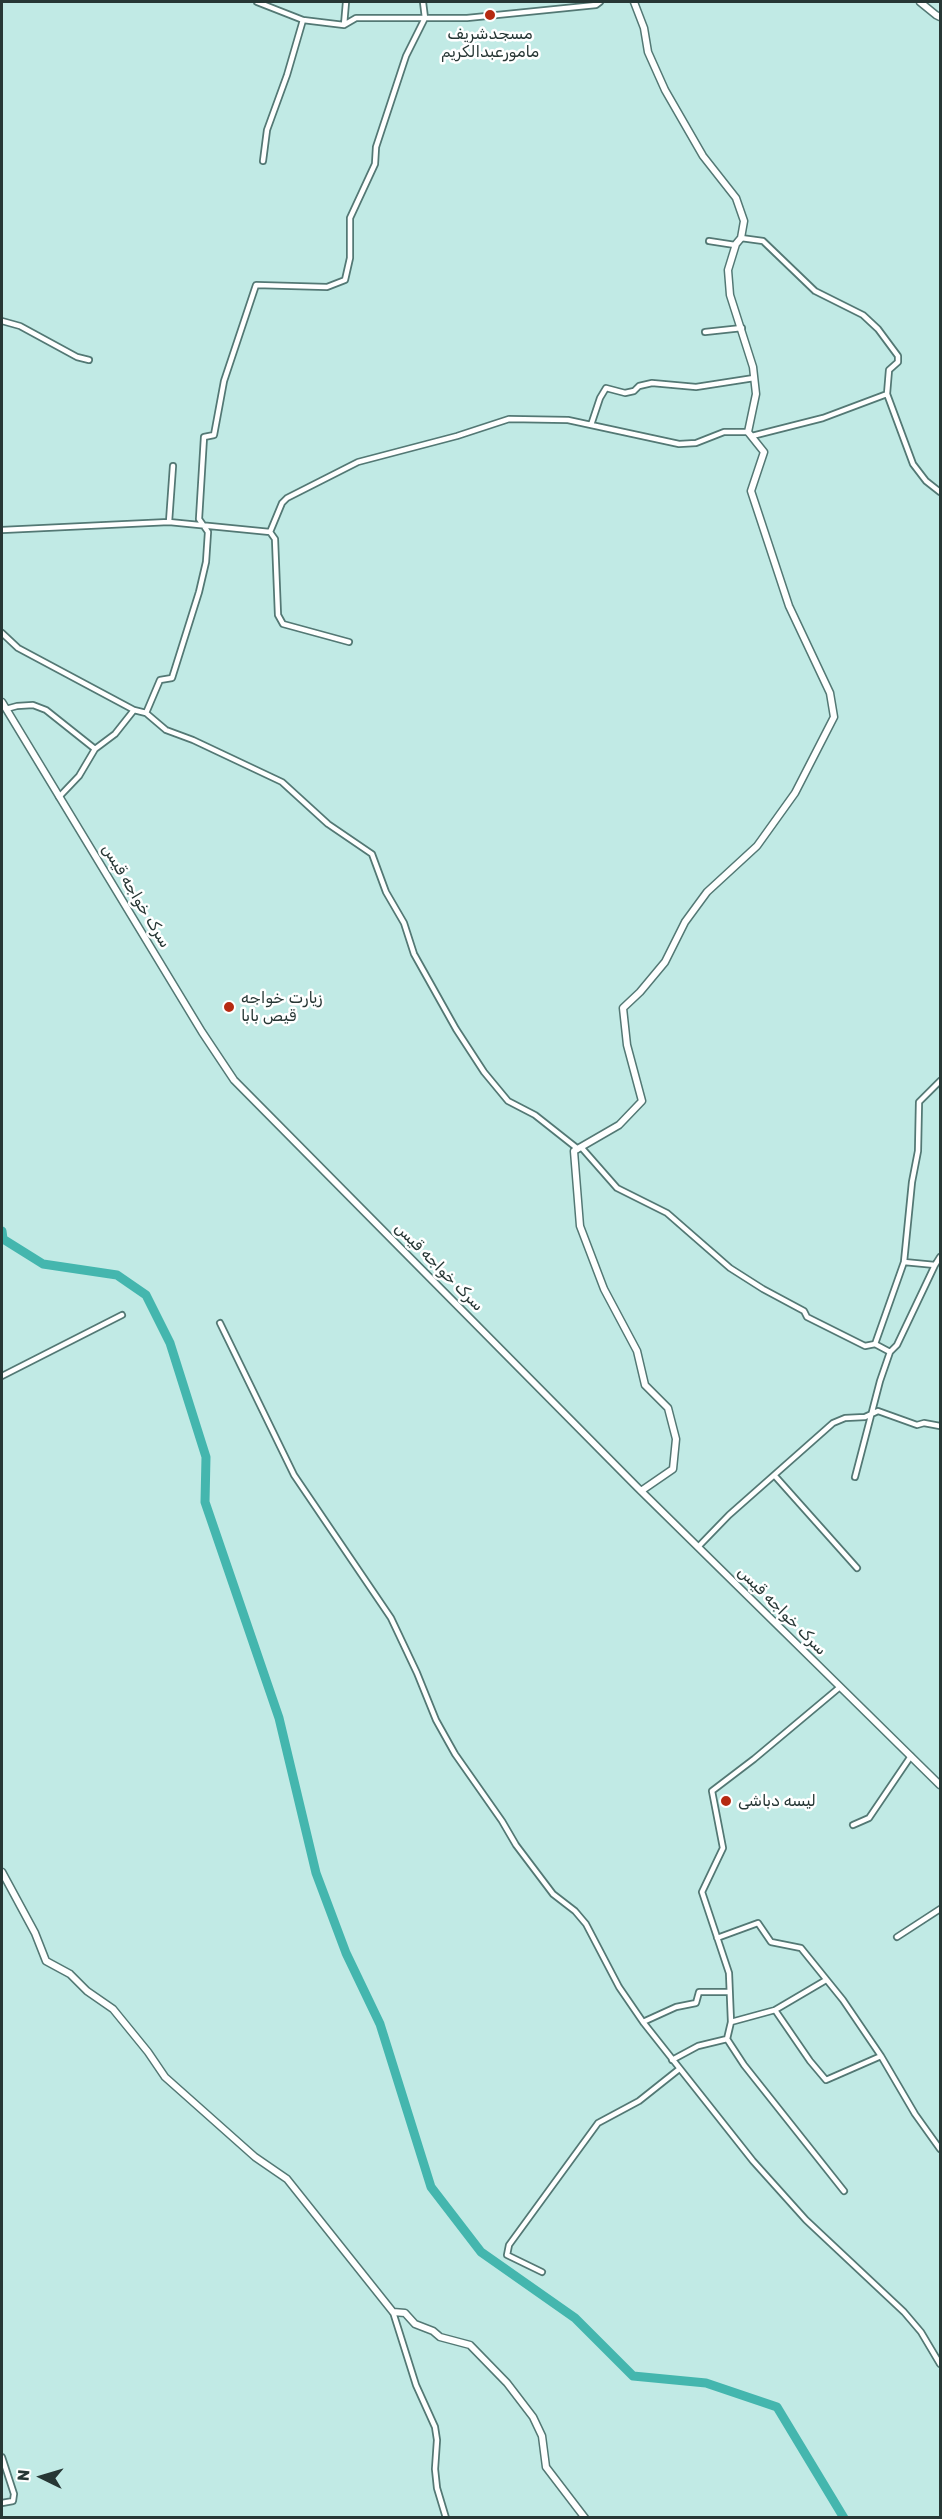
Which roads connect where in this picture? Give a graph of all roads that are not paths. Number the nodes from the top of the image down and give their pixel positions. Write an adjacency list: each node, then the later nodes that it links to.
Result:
1 (257, 2): 9 (street)
2 (346, 2): 10 (street)
3 (423, 2): 8 (street)
4 (600, 2): 8 (street)
5 (634, 2): 12 (street)
6 (920, 2): 7 (street)
7 (940, 17)
8 (425, 18): 10 (street); 26 (street)
9 (303, 20): 10 (street); 11 (street)
10 (344, 25)
11 (263, 161)
12 (741, 238): 14 (street); 20 (street)
13 (709, 241): 14 (street)
14 (735, 245): 16 (street)
15 (2, 321): 18 (street)
16 (742, 328): 17 (street); 19 (street)
17 (705, 332)
18 (89, 360)
19 (754, 378): 21 (street); 22 (street)
20 (887, 394): 22 (street); 24 (street)
21 (591, 425): 22 (street); 28 (street)
22 (750, 434): 38 (street)
23 (173, 466): 25 (street)
24 (940, 492)
25 (169, 522): 26 (street); 27 (street)
26 (202, 526): 28 (street); 34 (street)
27 (2, 531)
28 (270, 532): 30 (street)
29 (2, 633): 33 (street)
30 (349, 642)
31 (2, 702): 32 (street, سرک خواجه قیس)
32 (6, 709): 35 (street); 36 (street, سرک خواجه قیس)
33 (134, 710): 34 (street); 35 (street)
34 (146, 713): 38 (street)
35 (95, 749): 36 (street)
36 (59, 797): 51 (street, سرک خواجه قیس)
37 (940, 1081): 40 (street)
38 (580, 1148): 44 (street); 51 (street)
39 (940, 1257): 41 (street)
40 (904, 1262): 41 (street); 44 (street)
41 (935, 1264): 45 (street)
42 (122, 1315): 46 (street)
43 (220, 1323): 65 (street)
44 (875, 1344): 45 (street)
45 (890, 1352): 47 (street)
46 (2, 1376)
47 (871, 1413): 48 (street); 49 (street); 50 (street)
48 (940, 1426)
49 (775, 1476): 52 (street); 53 (street)
50 (855, 1477)
51 (641, 1491): 52 (street, سرک خواجه قیس)
52 (698, 1547): 54 (street, سرک خواجه قیس)
53 (857, 1568)
54 (840, 1687): 55 (street, سرک خواجه قیس); 61 (street)
55 (911, 1756): 56 (street, سرک خواجه قیس); 57 (street)
56 (940, 1785)
57 (853, 1825)
58 (2, 1872): 74 (street)
59 (940, 1909): 60 (street)
60 (897, 1937)
61 (717, 1938): 62 (street); 63 (street)
62 (826, 1980): 64 (street); 68 (street)
63 (729, 1992): 65 (street); 66 (street)
64 (775, 2010): 66 (street); 68 (street)
65 (643, 2022): 69 (street)
66 (731, 2022): 67 (street)
67 (727, 2038): 69 (street); 72 (street)
68 (881, 2056): 71 (street)
69 (672, 2060): 70 (street)
70 (678, 2070): 73 (street); 75 (street)
71 (940, 2150)
72 (844, 2191)
73 (542, 2272)
74 (398, 2312): 78 (street); 79 (street)
75 (940, 2364)
76 (2, 2457): 77 (street)
77 (2, 2503)
78 (446, 2517)
79 (585, 2517)

